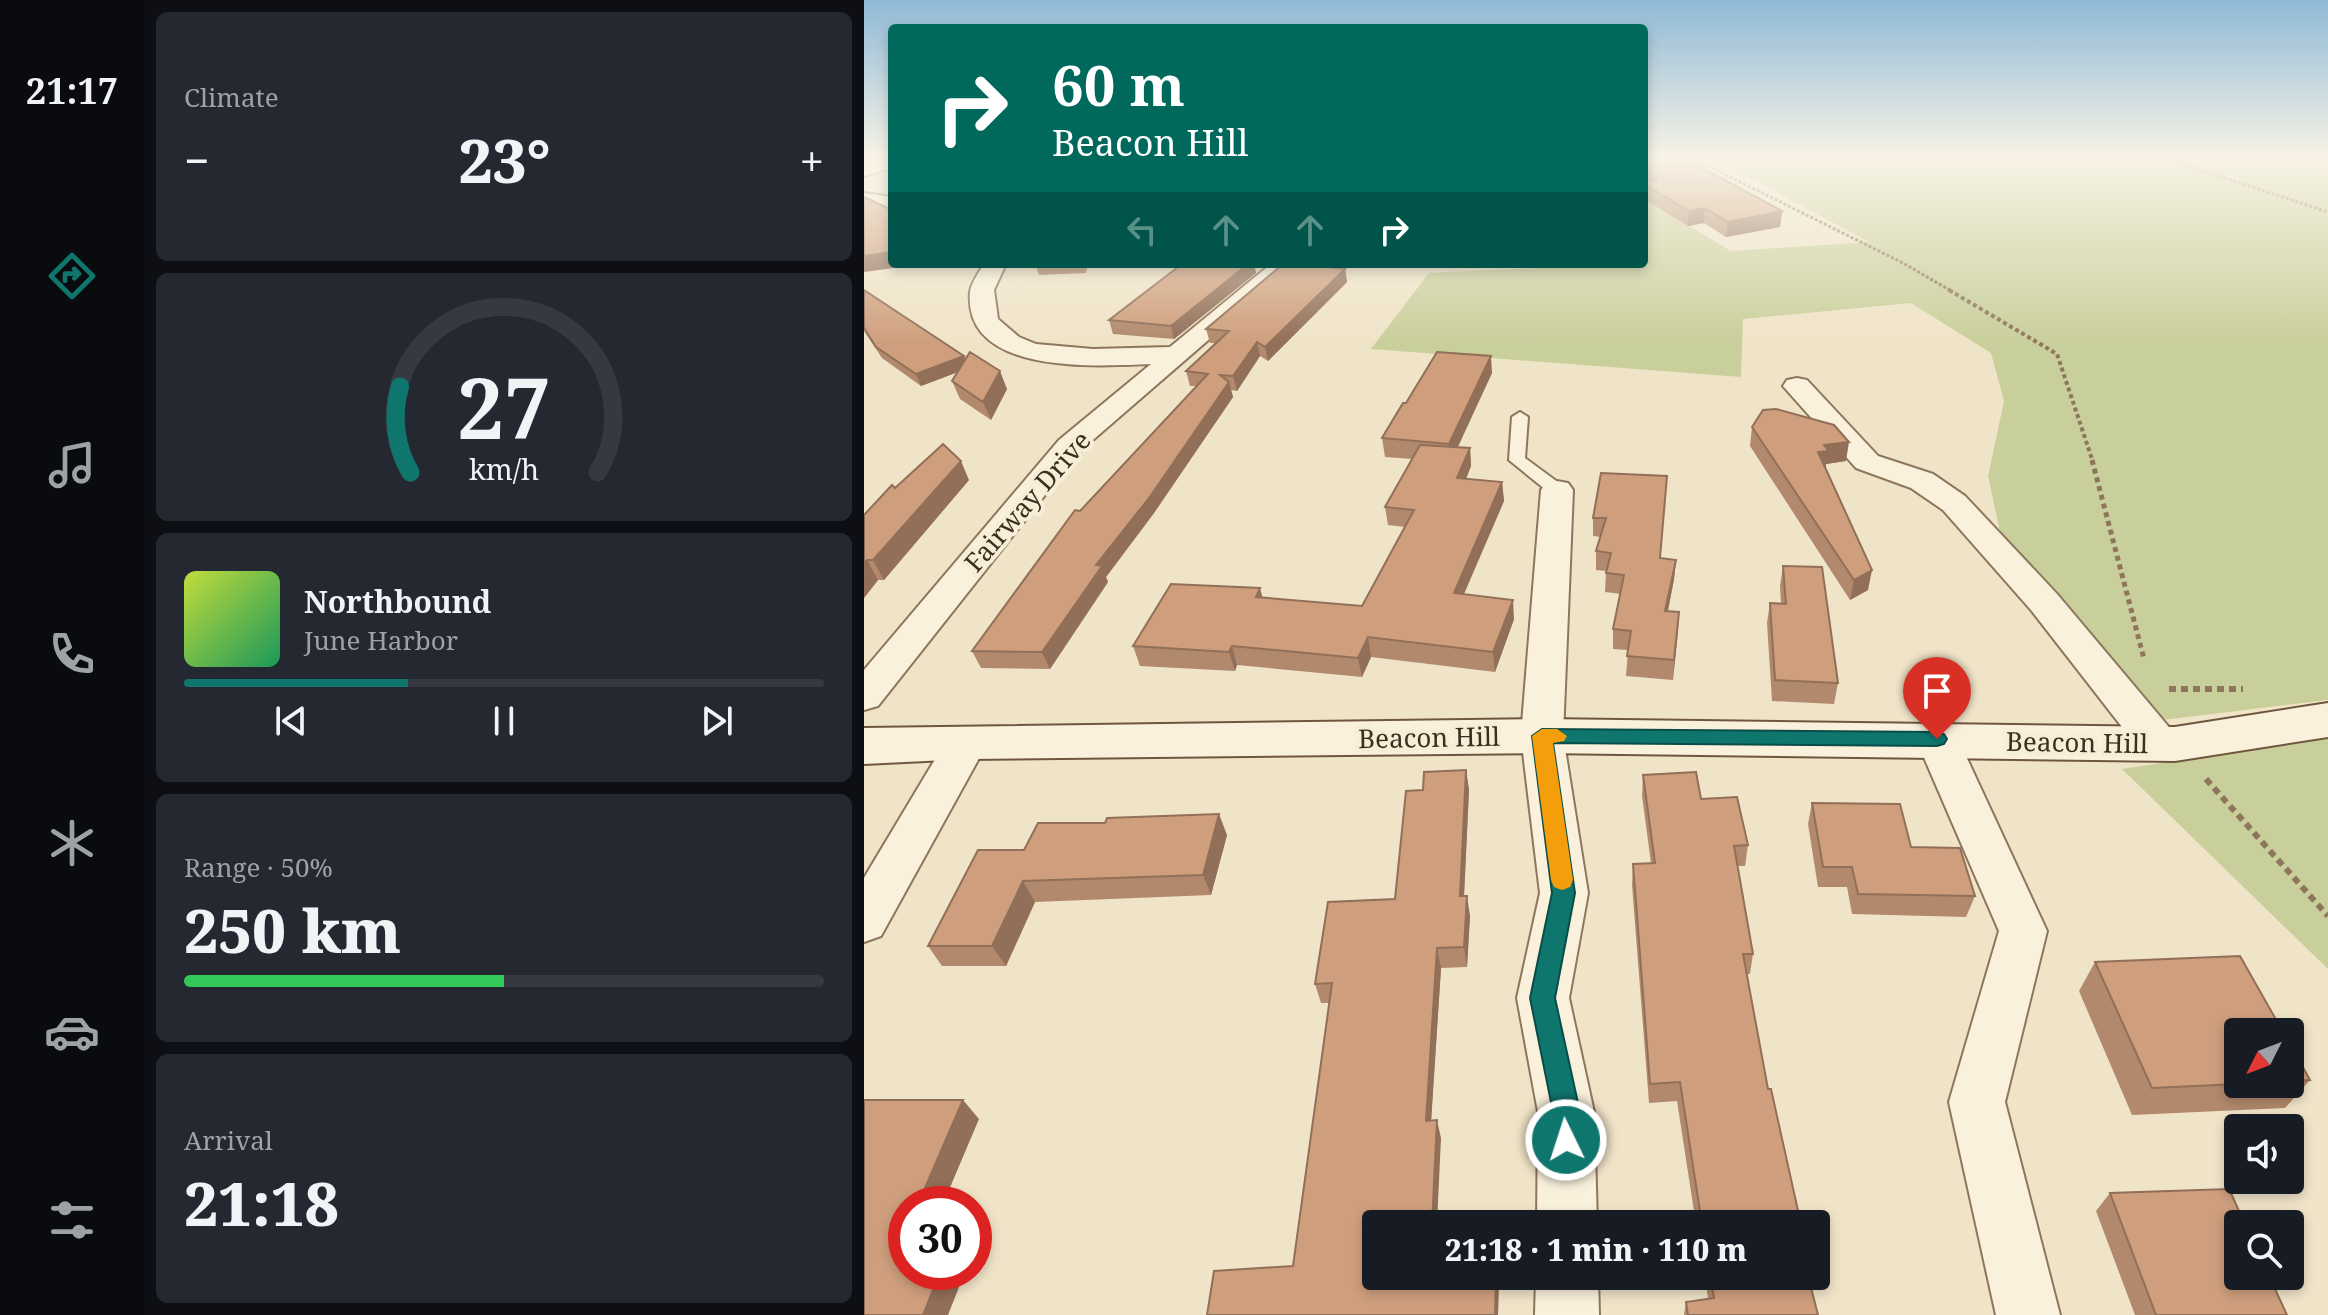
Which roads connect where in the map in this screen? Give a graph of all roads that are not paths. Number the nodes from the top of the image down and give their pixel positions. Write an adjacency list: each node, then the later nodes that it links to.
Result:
1 (993, 268): 3 (street)
2 (1280, 268): 3 (street, Fairway Drive)
3 (1175, 355): 7 (street, Fairway Drive)
4 (1797, 386): 12 (street)
5 (1520, 417): 6 (lane)
6 (1557, 490): 9 (street)
7 (864, 696)
8 (2328, 720): 12 (street, Beacon Hill)
9 (1542, 736): 10 (street, Beacon Hill); 11 (street, Beacon Hill); 15 (street)
10 (1937, 739): 12 (street, Beacon Hill); 18 (street)
11 (967, 742): 13 (street, Beacon Hill); 14 (street)
12 (2166, 744)
13 (864, 746)
14 (864, 921)
15 (1567, 1210)
16 (1567, 1290): 17 (street)
17 (1567, 1315)
18 (2028, 1315)

